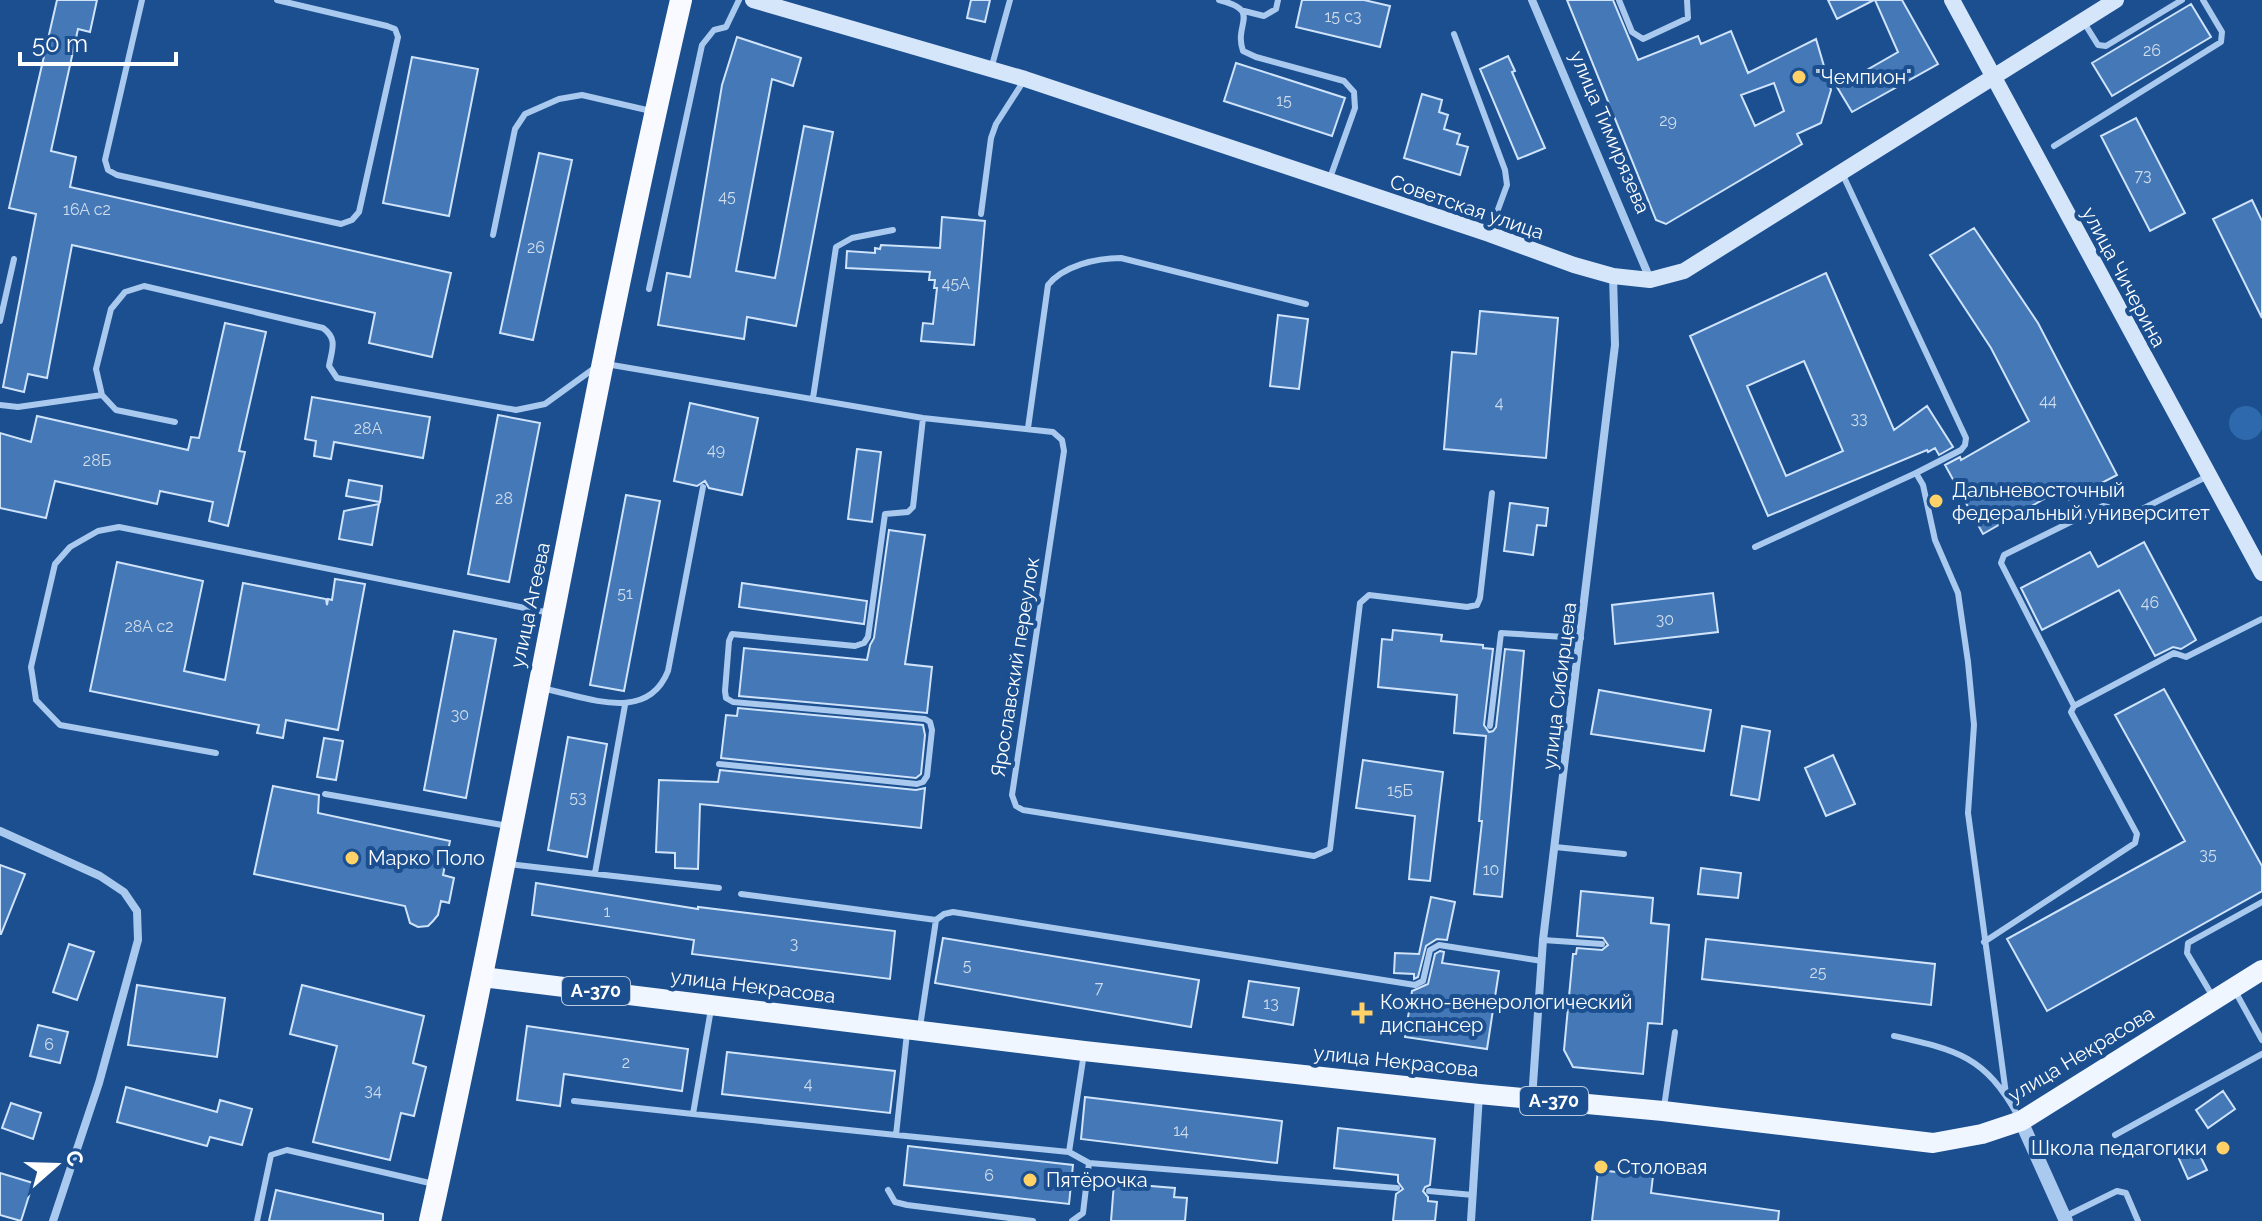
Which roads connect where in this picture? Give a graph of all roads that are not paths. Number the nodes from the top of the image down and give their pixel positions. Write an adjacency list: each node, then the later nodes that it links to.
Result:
1 (142, 0): 2 (lane)
2 (277, 0)
3 (681, 0): 22 (highway, улица Агеева)
4 (739, 0): 33 (lane)
5 (753, 0): 19 (main road, Советская улица)
6 (1010, 0): 19 (lane)
7 (1219, 0): 16 (lane)
8 (1278, 0): 16 (lane)
9 (1532, 0): 32 (street, улица Тимирязева)
10 (1619, 0): 11 (lane)
11 (1687, 0)
12 (1952, 0): 20 (main road, улица Чичерина)
13 (2116, 0): 17 (main road, Советская улица)
14 (2182, 0): 17 (lane)
15 (2203, 0): 23 (lane)
16 (1244, 11): 25 (lane)
17 (2083, 21): 20 (main road, Советская улица)
18 (1454, 34): 28 (lane)
19 (991, 69): 21 (main road, Советская улица)
20 (1995, 77): 24 (main road, Советская улица); 44 (main road, улица Чичерина)
21 (1025, 79): 25 (main road, Советская улица); 26 (lane)
22 (655, 112): 29 (lane); 36 (highway, улица Агеева)
23 (2054, 146)
24 (1842, 173): 32 (main road, Советская улица); 43 (lane)
25 (1329, 181): 28 (main road, Советская улица)
26 (981, 214)
27 (893, 230): 38 (lane)
28 (1489, 234): 31 (main road, Советская улица)
29 (493, 235)
30 (14, 259): 35 (lane)
31 (1613, 276): 32 (main road, Советская улица); 51 (street, улица Сибирцева)
32 (1650, 280)
33 (649, 289)
34 (1306, 304): 42 (lane)
35 (0, 321)
36 (602, 363): 37 (lane); 38 (lane, Ярославский переулок); 49 (highway, улица Агеева)
37 (102, 395): 39 (lane); 41 (lane)
38 (813, 398): 40 (lane, Ярославский переулок)
39 (0, 405)
40 (923, 418): 42 (lane, Ярославский переулок); 57 (lane)
41 (175, 422)
42 (1028, 428): 46 (lane, Ярославский переулок)
43 (1916, 473): 47 (lane); 70 (lane)
44 (2208, 476): 48 (main road, улица Чичерина); 54 (lane)
45 (703, 487): 53 (lane)
46 (1492, 493)
47 (1755, 547)
48 (2262, 573)
49 (554, 614): 52 (highway, улица Агеева); 56 (lane)
50 (2262, 619): 54 (lane)
51 (1581, 638): 55 (lane); 61 (street, улица Сибирцева)
52 (537, 688): 53 (lane); 59 (highway, улица Агеева)
53 (625, 705): 64 (lane)
54 (2074, 706): 70 (lane)
55 (1490, 726)
56 (216, 753)
57 (719, 764)
58 (325, 794): 59 (lane)
59 (512, 827): 63 (highway, улица Агеева)
60 (0, 831): 101 (street)
61 (1555, 847): 62 (lane); 69 (street, улица Сибирцева)
62 (1624, 854)
63 (505, 863): 64 (lane); 74 (highway, улица Агеева)
64 (595, 873): 65 (lane)
65 (719, 888)
66 (741, 894): 68 (lane)
67 (2262, 902): 76 (lane)
68 (936, 920): 72 (lane); 78 (lane)
69 (1543, 940): 71 (lane); 72 (street, улица Сибирцева)
70 (1984, 942): 85 (lane)
71 (1602, 944)
72 (1542, 961): 86 (street, улица Сибирцева)
73 (2262, 970): 75 (main road, улица Некрасова / А-370)
74 (482, 977): 77 (main road, улица Некрасова / А-370); 95 (highway, улица Агеева)
75 (2233, 988): 76 (main road, улица Некрасова / А-370); 81 (lane)
76 (2215, 1000): 90 (main road, улица Некрасова / А-370)
77 (711, 1005): 78 (main road, улица Некрасова / А-370); 89 (lane)
78 (913, 1030): 82 (main road, улица Некрасова / А-370); 91 (lane)
79 (1675, 1032): 88 (lane)
80 (1894, 1036): 85 (lane)
81 (2262, 1040)
82 (1084, 1051): 84 (main road, улица Некрасова / А-370); 93 (lane)
83 (2262, 1054): 92 (lane)
84 (1479, 1094): 86 (main road, улица Некрасова / А-370); 99 (street)
85 (2006, 1094): 90 (lane)
86 (1532, 1099): 88 (main road, улица Некрасова / А-370)
87 (574, 1101): 89 (lane)
88 (1663, 1111): 90 (main road, улица Некрасова / А-370)
89 (693, 1114): 91 (lane)
90 (2021, 1121): 100 (street)
91 (896, 1135): 93 (lane)
92 (2115, 1135)
93 (1069, 1152): 94 (lane)
94 (1089, 1163): 96 (lane); 105 (lane)
95 (438, 1185): 102 (lane); 103 (highway, улица Агеева)
96 (1397, 1188)
97 (888, 1190): 104 (lane)
98 (1429, 1191): 99 (lane)
99 (1473, 1195): 106 (street)
100 (2065, 1219): 107 (lane)
101 (53, 1221)
102 (257, 1221)
103 (430, 1221)
104 (1033, 1221)
105 (1072, 1221)
106 (1471, 1221)
107 (2138, 1221)

